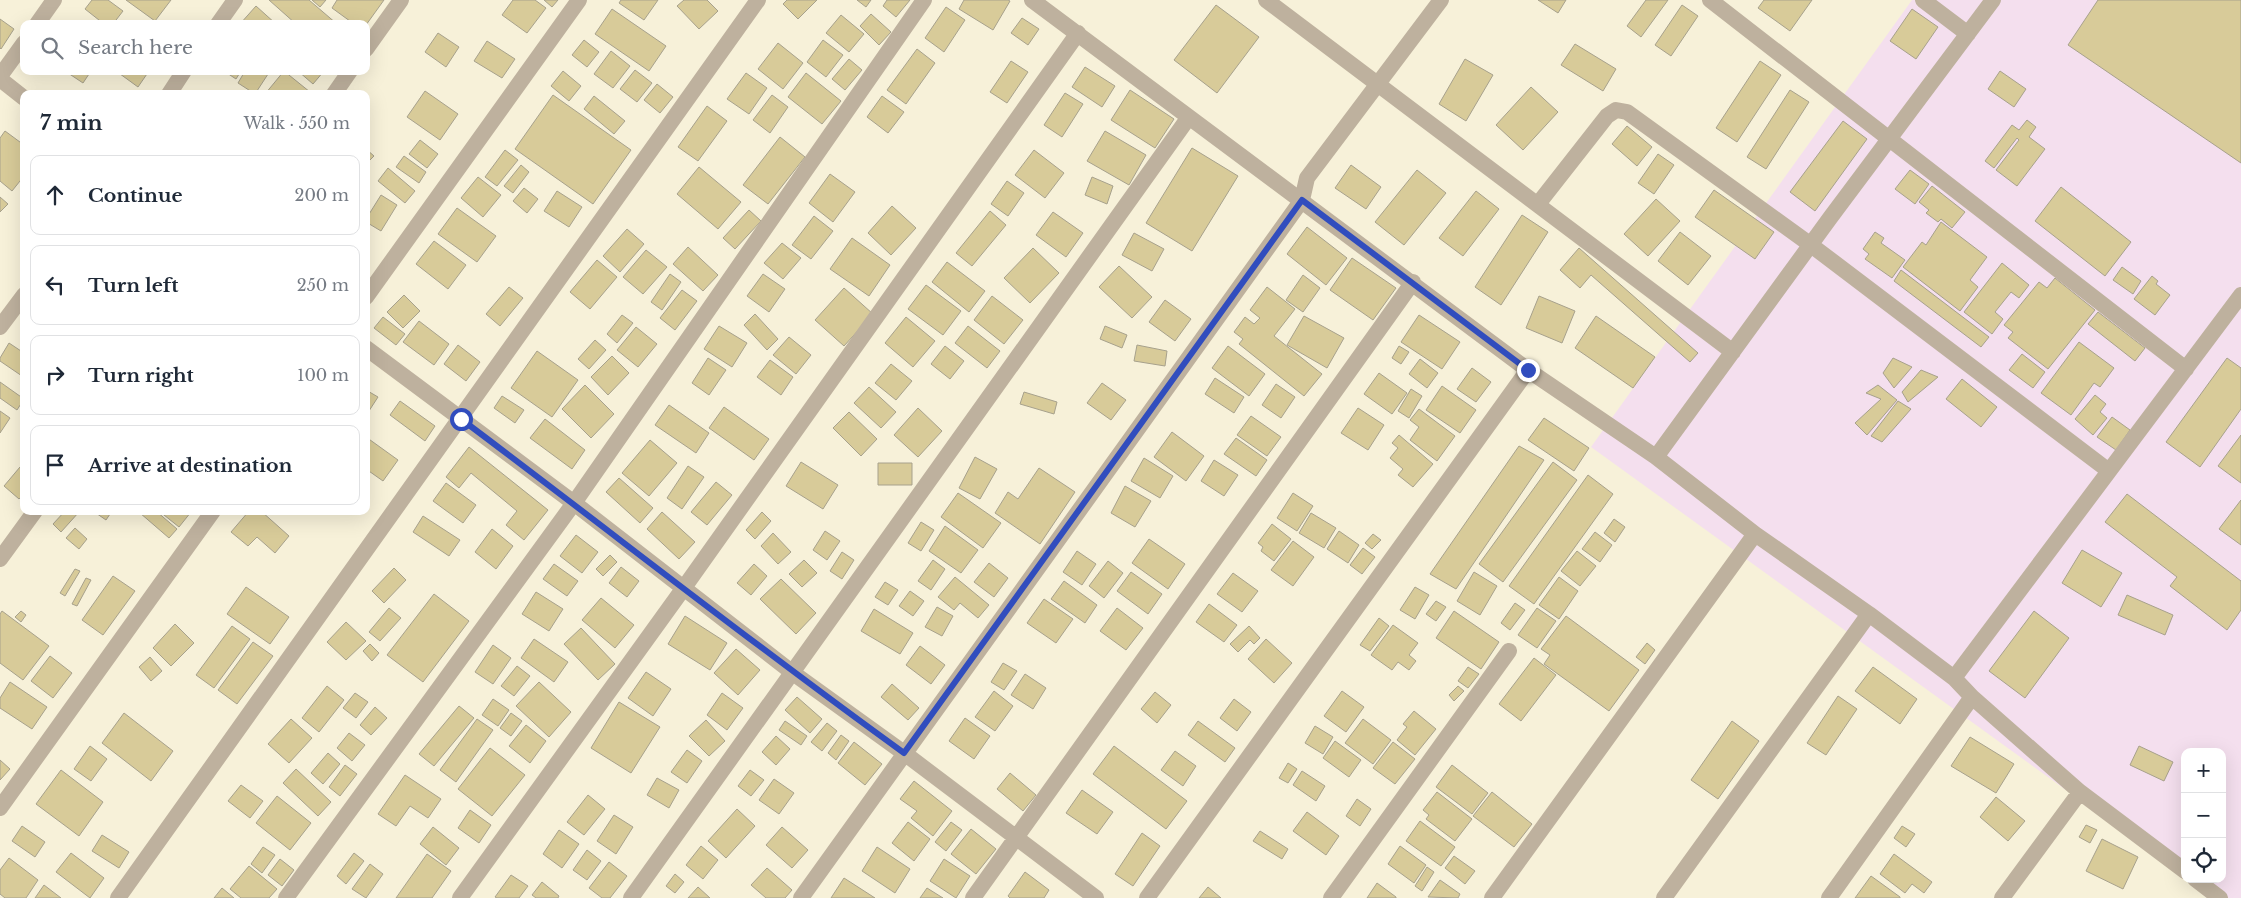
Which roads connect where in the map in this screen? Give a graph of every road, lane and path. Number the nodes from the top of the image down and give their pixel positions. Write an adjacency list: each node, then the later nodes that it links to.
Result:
1 (54, 0): 13 (street)
2 (234, 0): 14 (street)
3 (401, 0): 17 (street)
4 (579, 0): 32 (street)
5 (758, 0): 40 (street)
6 (924, 0): 43 (street)
7 (1032, 0): 15 (street)
8 (1266, 0): 22 (street)
9 (1441, 0): 22 (street)
10 (1710, 0): 27 (street)
11 (1923, 0): 16 (street)
12 (1993, 0): 16 (street)
13 (40, 20)
14 (221, 20)
15 (1078, 33): 26 (street); 48 (street)
16 (1968, 34): 27 (street)
17 (370, 43)
18 (20, 49): 21 (street)
19 (181, 75): 23 (street)
20 (347, 75): 24 (street)
21 (0, 77): 25 (street)
22 (1378, 83): 28 (street); 29 (street)
23 (172, 90)
24 (337, 90)
25 (20, 94)
26 (1189, 117): 28 (street); 51 (street)
27 (1890, 139): 30 (street); 38 (street)
28 (1302, 200): 31 (street); 54 (street)
29 (1538, 204): 30 (street); 37 (street)
30 (1811, 245): 37 (street); 42 (street)
31 (1412, 282): 39 (street); 57 (street)
32 (370, 291)
33 (2241, 295): 38 (street)
34 (20, 300): 35 (street)
35 (0, 327)
36 (370, 351): 40 (street)
37 (1733, 352): 41 (street)
38 (2186, 369): 42 (street)
39 (1528, 370): 41 (street); 67 (street)
40 (461, 419): 43 (street); 60 (street)
41 (1656, 457): 46 (street)
42 (2109, 471): 52 (street)
43 (574, 503): 48 (street); 61 (street)
44 (31, 515): 47 (street)
45 (210, 515): 56 (street)
46 (1755, 534): 49 (street); 69 (street)
47 (0, 559)
48 (683, 589): 51 (street); 62 (street)
49 (1869, 614): 52 (street); 70 (street)
50 (1509, 651): 68 (street)
51 (793, 674): 54 (street); 63 (street)
52 (1954, 678): 53 (street)
53 (1972, 697): 55 (street); 71 (street)
54 (904, 753): 57 (street); 64 (street)
55 (2080, 792): 58 (street); 72 (street)
56 (0, 808)
57 (1016, 838): 65 (street); 66 (street)
58 (2181, 868)
59 (2200, 883): 73 (street)
60 (118, 898)
61 (286, 898)
62 (460, 898)
63 (631, 898)
64 (800, 898)
65 (973, 898)
66 (1096, 898)
67 (1148, 898)
68 (1331, 898)
69 (1492, 898)
70 (1664, 898)
71 (1829, 898)
72 (2002, 898)
73 (2220, 898)

